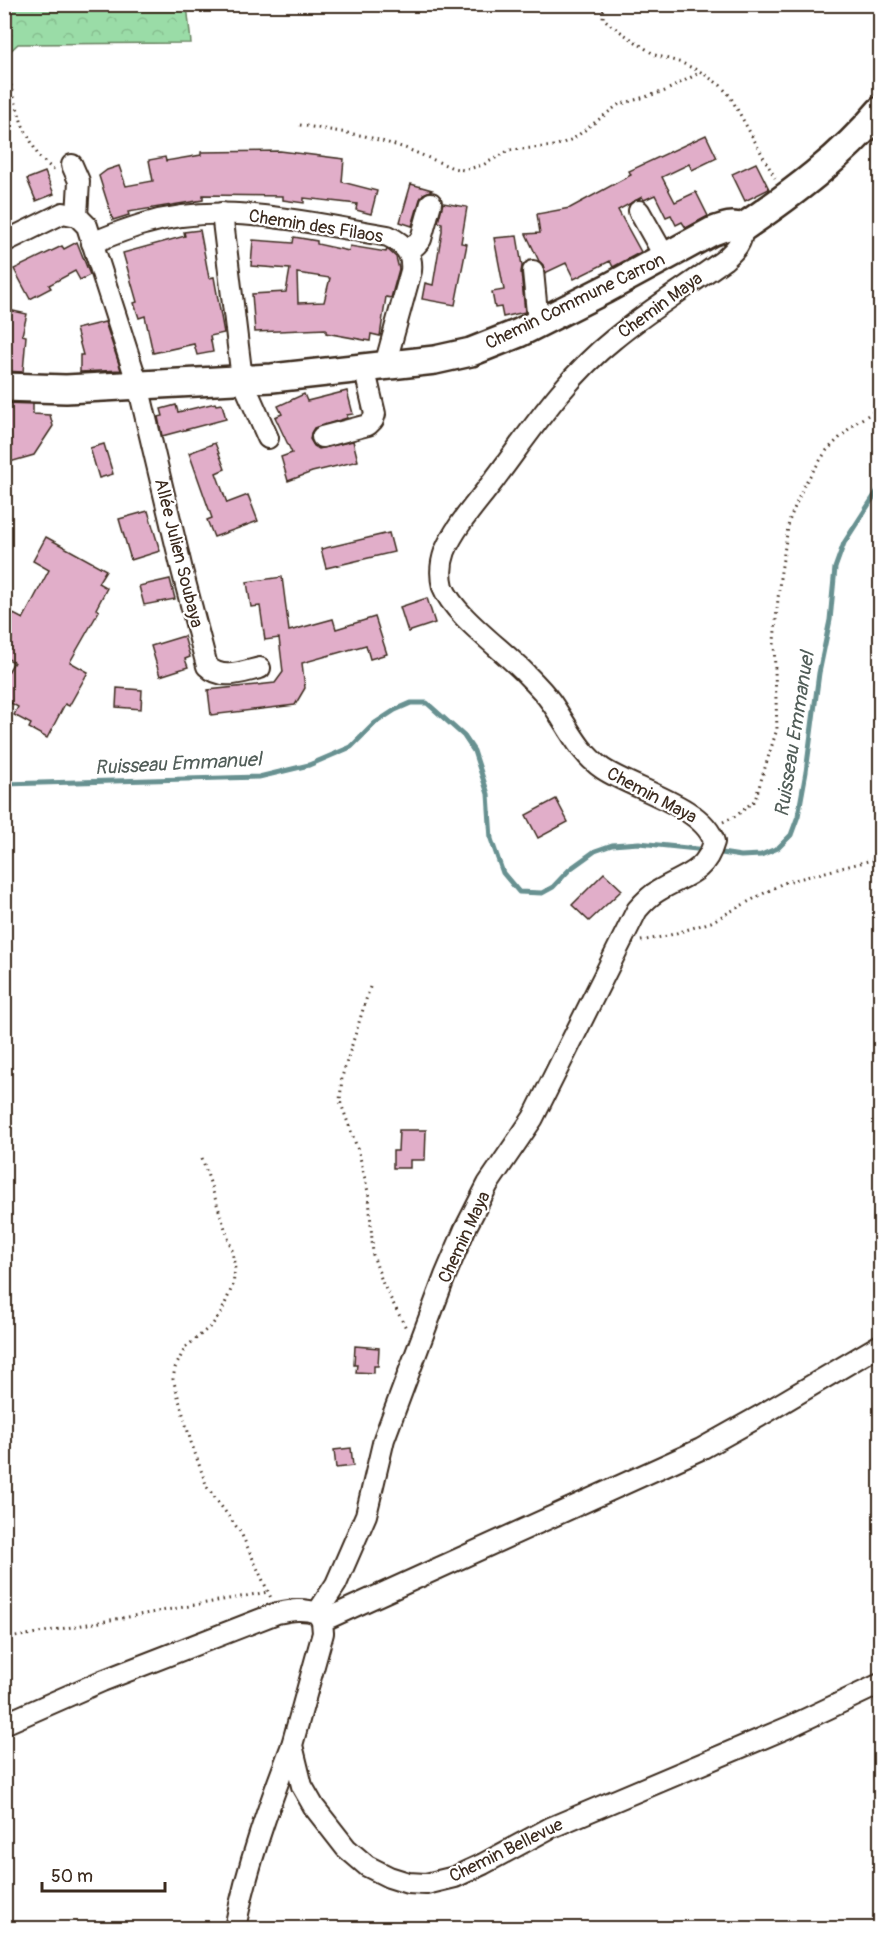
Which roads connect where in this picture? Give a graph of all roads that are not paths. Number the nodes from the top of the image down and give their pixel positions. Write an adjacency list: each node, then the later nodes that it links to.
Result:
1 (880, 111): 7 (street, Chemin Commune Carron)
2 (72, 165): 6 (street)
3 (431, 203): 10 (street, Chemin des Filaos)
4 (639, 211): 11 (street)
5 (222, 213): 9 (street, Chemin des Filaos); 10 (street, Chemin des Filaos); 15 (street, Chemin des Filaos)
6 (77, 216): 8 (street); 9 (street, Allée Julien Soubaya)
7 (742, 228): 11 (street, Chemin Commune Carron); 22 (street, Chemin Maya)
8 (4, 242)
9 (92, 243): 16 (street, Allée Julien Soubaya)
10 (406, 249): 14 (street, Chemin des Filaos)
11 (665, 257): 13 (street, Chemin Commune Carron)
12 (532, 271): 13 (street)
13 (538, 323): 14 (street, Chemin Commune Carron)
14 (374, 366): 15 (street, Chemin Commune Carron); 18 (street)
15 (242, 379): 16 (street, Chemin Commune Carron); 19 (street, Chemin des Filaos)
16 (138, 386): 17 (street, Chemin Commune Carron); 20 (street, Allée Julien Soubaya)
17 (4, 387)
18 (322, 437)
19 (268, 438)
20 (260, 668)
21 (880, 1345): 22 (street)
22 (320, 1617): 24 (street); 25 (street, Chemin Bellevue)
23 (880, 1684): 25 (street, Chemin Bellevue)
24 (4, 1724)
25 (292, 1745): 26 (street)
26 (236, 1929)

